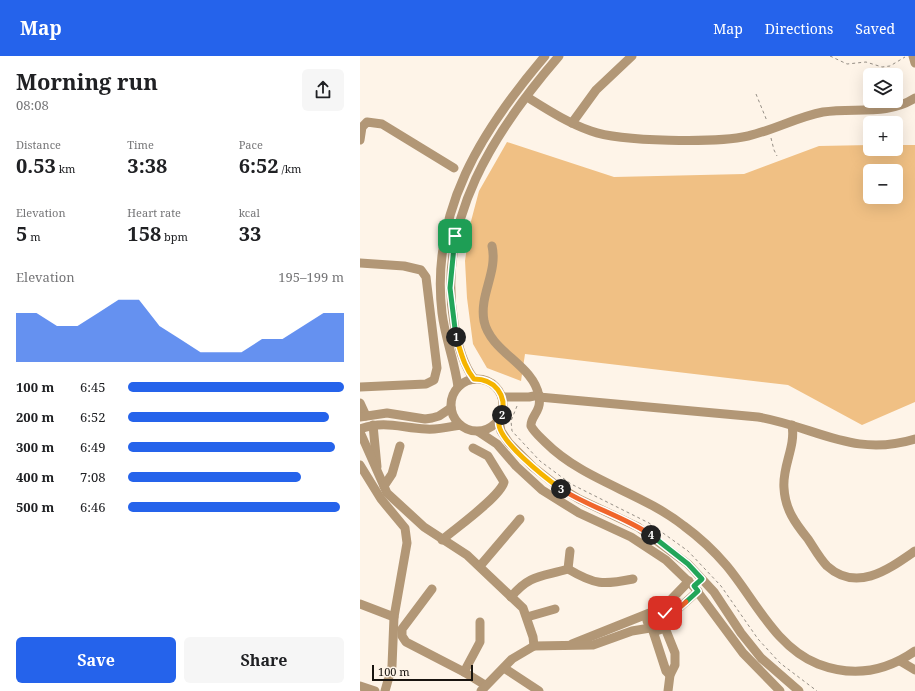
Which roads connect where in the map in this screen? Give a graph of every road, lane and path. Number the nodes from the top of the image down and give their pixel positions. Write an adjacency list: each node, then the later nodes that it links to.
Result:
1 (545, 56): 11 (street)
2 (559, 56): 7 (street)
3 (632, 56): 9 (street)
4 (830, 56): 5 (path)
5 (909, 57): 6 (street)
6 (915, 63)
7 (527, 97): 9 (street); 12 (street)
8 (915, 98): 9 (street)
9 (572, 123)
10 (360, 140): 13 (street)
11 (477, 149): 12 (street); 18 (street)
12 (487, 155): 16 (street)
13 (454, 168)
14 (492, 246): 19 (street)
15 (360, 263): 17 (street)
16 (474, 379): 18 (street); 20 (street)
17 (360, 387)
18 (458, 387): 22 (street)
19 (539, 397): 20 (street); 26 (street); 61 (street)
20 (503, 400): 24 (street)
21 (360, 403): 23 (street)
22 (451, 408): 23 (street); 25 (street)
23 (362, 417): 27 (street)
24 (499, 421): 29 (street); 44 (street)
25 (460, 425): 27 (street); 29 (street)
26 (792, 425): 28 (street); 32 (street)
27 (364, 428): 35 (street); 35 (street)
28 (808, 430): 30 (street); 32 (street)
29 (479, 432): 45 (street)
30 (915, 439)
31 (400, 446): 36 (street)
32 (792, 446): 40 (street)
33 (473, 448): 38 (street)
34 (360, 465): 52 (street)
35 (377, 468): 36 (street)
36 (384, 486): 38 (street)
37 (520, 519): 41 (street)
38 (442, 540): 41 (street)
39 (570, 552): 42 (street)
40 (915, 552)
41 (480, 566): 47 (street)
42 (568, 569): 43 (street); 47 (street)
43 (633, 579)
44 (702, 579): 45 (street); 73 (street)
45 (694, 586): 50 (street); 54 (street); 72 (street)
46 (432, 589): 64 (street)
47 (511, 597): 53 (street)
48 (360, 604): 52 (street)
49 (555, 609): 53 (street)
50 (660, 610): 51 (street); 54 (street)
51 (650, 614): 57 (street); 58 (street)
52 (394, 617): 70 (street)
53 (527, 618): 59 (street)
54 (668, 618): 56 (street)
55 (480, 622): 64 (street)
56 (665, 628): 57 (street); 65 (street)
57 (652, 629): 58 (street); 65 (street)
58 (569, 645): 59 (street)
59 (534, 646): 62 (street)
60 (915, 651): 61 (street)
61 (900, 661): 63 (street)
62 (504, 668): 67 (street); 71 (street)
63 (915, 670)
64 (464, 672): 67 (street)
65 (670, 675): 68 (street)
66 (360, 686): 69 (street)
67 (483, 688)
68 (669, 690)
69 (375, 691)
70 (386, 691)
71 (539, 691)
72 (780, 691)
73 (799, 691)

